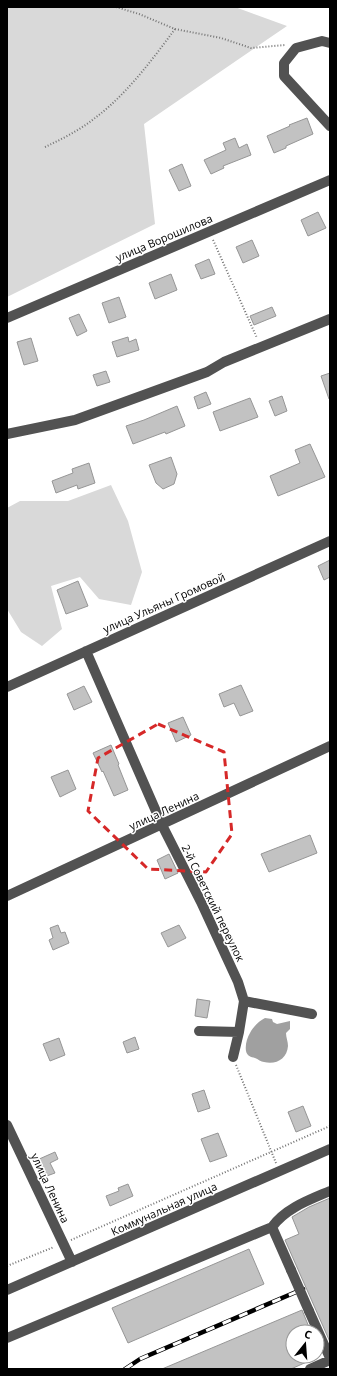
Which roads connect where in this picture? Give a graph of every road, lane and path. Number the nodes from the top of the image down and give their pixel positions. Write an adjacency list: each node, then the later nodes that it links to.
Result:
1 (116, 7): 2 (path)
2 (175, 29): 4 (path); 6 (path)
3 (330, 43): 4 (street)
4 (296, 48): 5 (street)
5 (330, 126)
6 (45, 147)
7 (330, 180): 8 (street, улица Ворошилова)
8 (209, 232): 9 (street, улица Ворошилова); 11 (path)
9 (7, 318)
10 (330, 319): 11 (street)
11 (261, 347): 12 (street)
12 (7, 434)
13 (330, 541): 14 (street, улица Ульяны Громовой)
14 (86, 651): 15 (street, улица Ульяны Громовой); 17 (street, 2-й Советский переулок)
15 (7, 687)
16 (330, 746): 17 (street, улица Ленина)
17 (162, 825): 18 (street, улица Ленина); 19 (street, 2-й Советский переулок)
18 (7, 896)
19 (244, 1001): 20 (street); 22 (street, 2-й Советский переулок)
20 (312, 1014)
21 (199, 1031): 22 (street)
22 (239, 1032): 23 (street, 2-й Советский переулок)
23 (233, 1057): 27 (path)
24 (7, 1125): 31 (street, улица Ленина)
25 (330, 1126): 27 (path)
26 (330, 1149): 28 (street, Коммунальная улица)
27 (271, 1153): 28 (path); 31 (path)
28 (279, 1171): 32 (street, Коммунальная улица)
29 (330, 1191): 30 (street)
30 (272, 1227): 35 (street); 36 (street, bridge)
31 (63, 1243): 32 (street, улица Ленина); 33 (path)
32 (72, 1262): 34 (street, Коммунальная улица)
33 (7, 1266)
34 (7, 1290)
35 (7, 1338)
36 (330, 1359): 37 (street)
37 (310, 1369)

